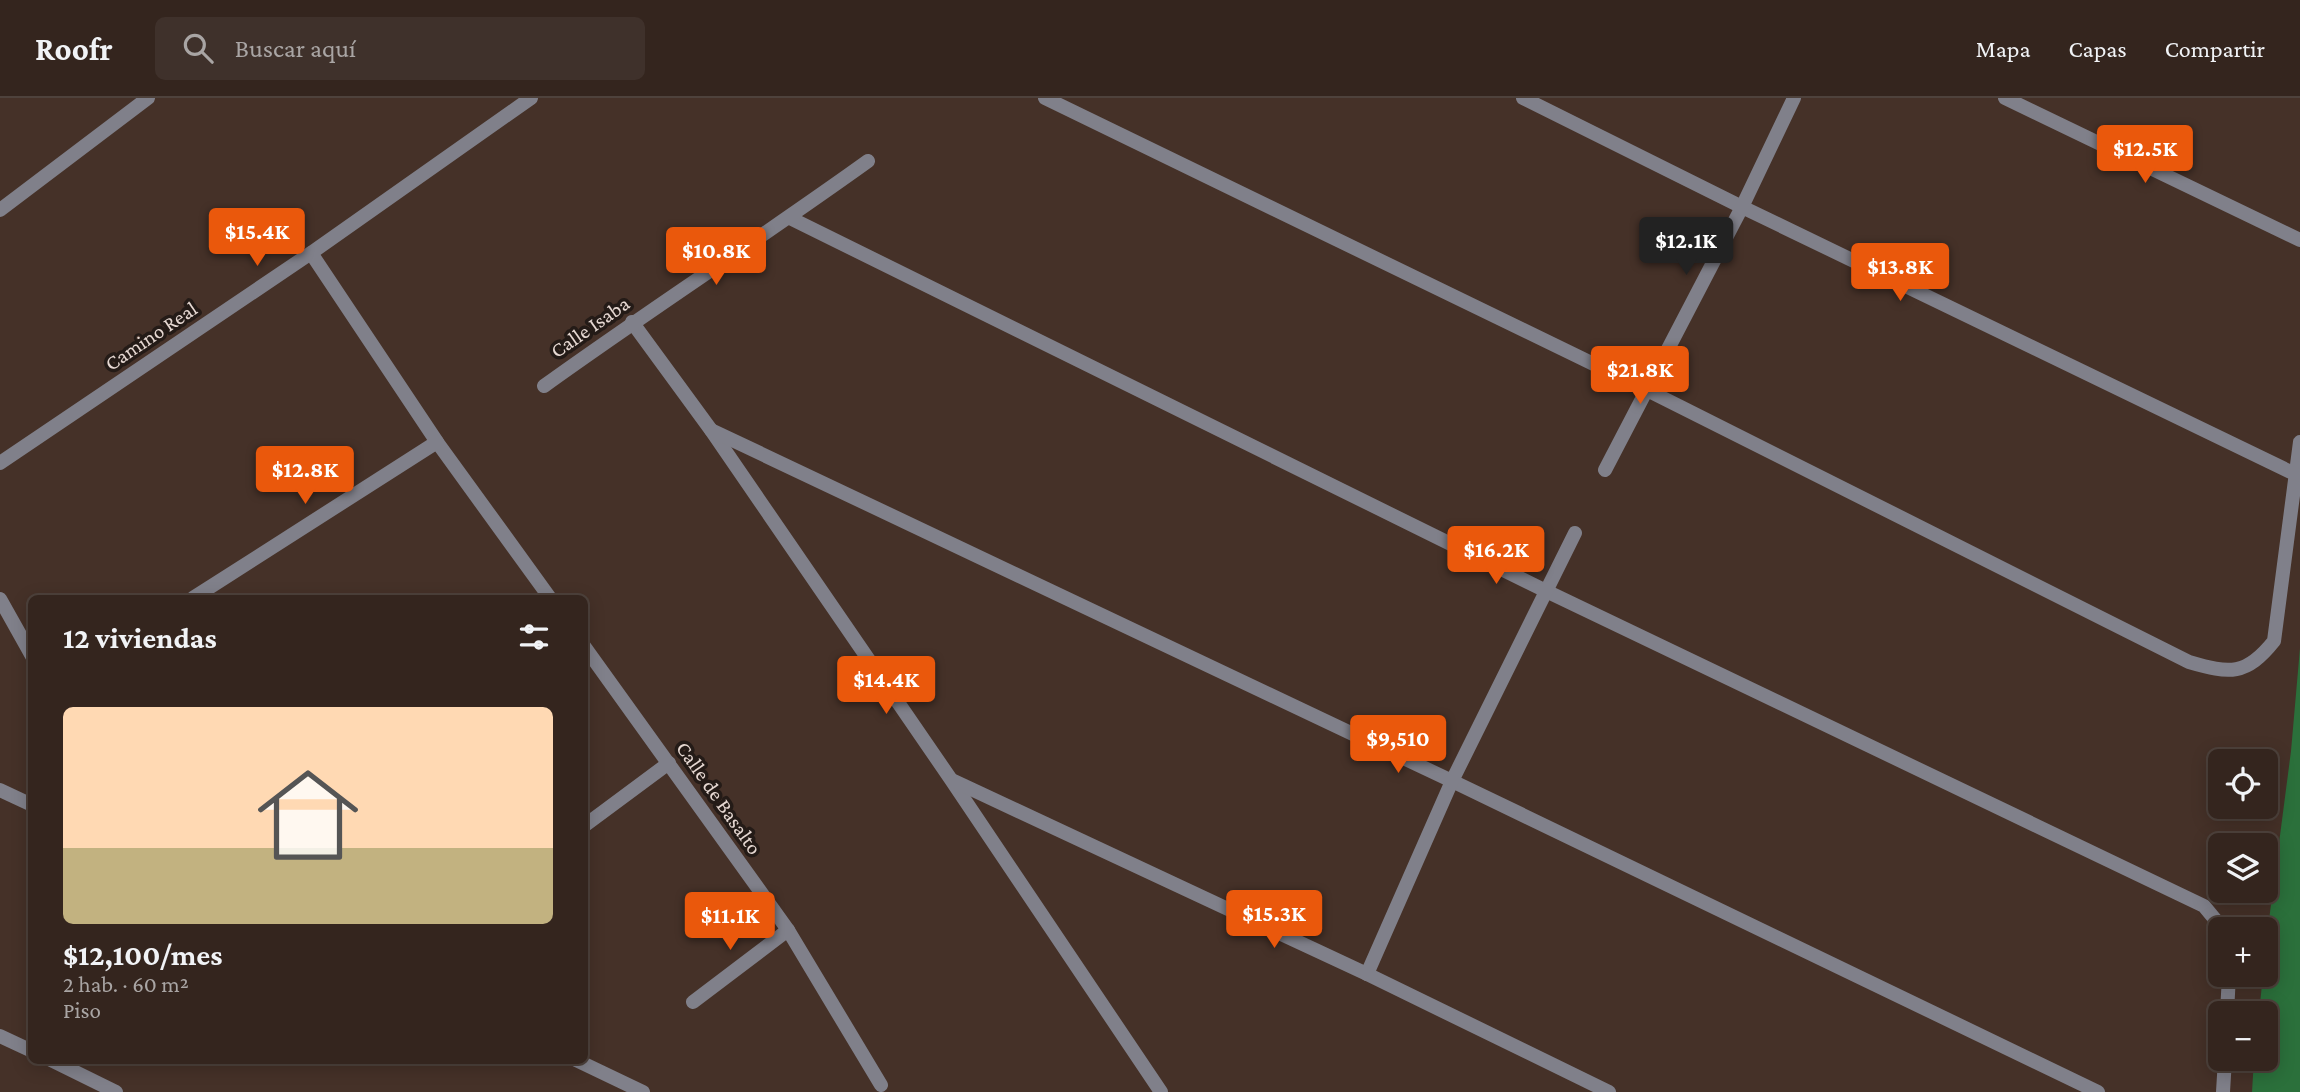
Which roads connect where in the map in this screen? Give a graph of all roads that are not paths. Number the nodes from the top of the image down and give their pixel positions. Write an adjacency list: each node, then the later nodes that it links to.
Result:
1 (148, 98): 9 (street)
2 (531, 98): 12 (street, Camino Real)
3 (1045, 98): 15 (street)
4 (1522, 98): 8 (street)
5 (1794, 98): 8 (street)
6 (2005, 98): 11 (street)
7 (868, 162): 10 (street, Calle Isaba)
8 (1742, 207): 15 (street); 21 (street)
9 (0, 210)
10 (790, 218): 13 (street, Calle Isaba); 23 (street)
11 (2300, 240)
12 (311, 253): 17 (street); 19 (street, Camino Real)
13 (632, 322): 14 (street, Calle Isaba); 16 (street)
14 (544, 386)
15 (1647, 390): 20 (street); 21 (street)
16 (711, 430): 30 (street); 31 (street)
17 (437, 442): 24 (street); 25 (street)
18 (2300, 442): 21 (street)
19 (0, 463)
20 (1605, 470)
21 (2295, 474)
22 (1575, 533): 23 (street)
23 (1546, 592): 31 (street); 35 (street)
24 (198, 595)
25 (546, 595)
26 (0, 599): 27 (street)
27 (28, 649)
28 (588, 652): 29 (street, Calle de Basalto)
29 (668, 763): 34 (street); 36 (street, Calle de Basalto)
30 (953, 781): 37 (street); 47 (street)
31 (1452, 781): 37 (street); 49 (street)
32 (0, 790): 33 (street)
33 (28, 803)
34 (588, 823)
35 (2213, 917)
36 (788, 930): 38 (street); 44 (street, Calle de Basalto)
37 (1367, 974): 48 (street)
38 (693, 1002)
39 (0, 1035): 40 (street)
40 (28, 1049)
41 (59, 1064): 45 (street)
42 (584, 1064): 46 (street)
43 (2224, 1071): 50 (street)
44 (881, 1085)
45 (116, 1092)
46 (643, 1092)
47 (1161, 1092)
48 (1609, 1092)
49 (2098, 1092)
50 (2223, 1092)

